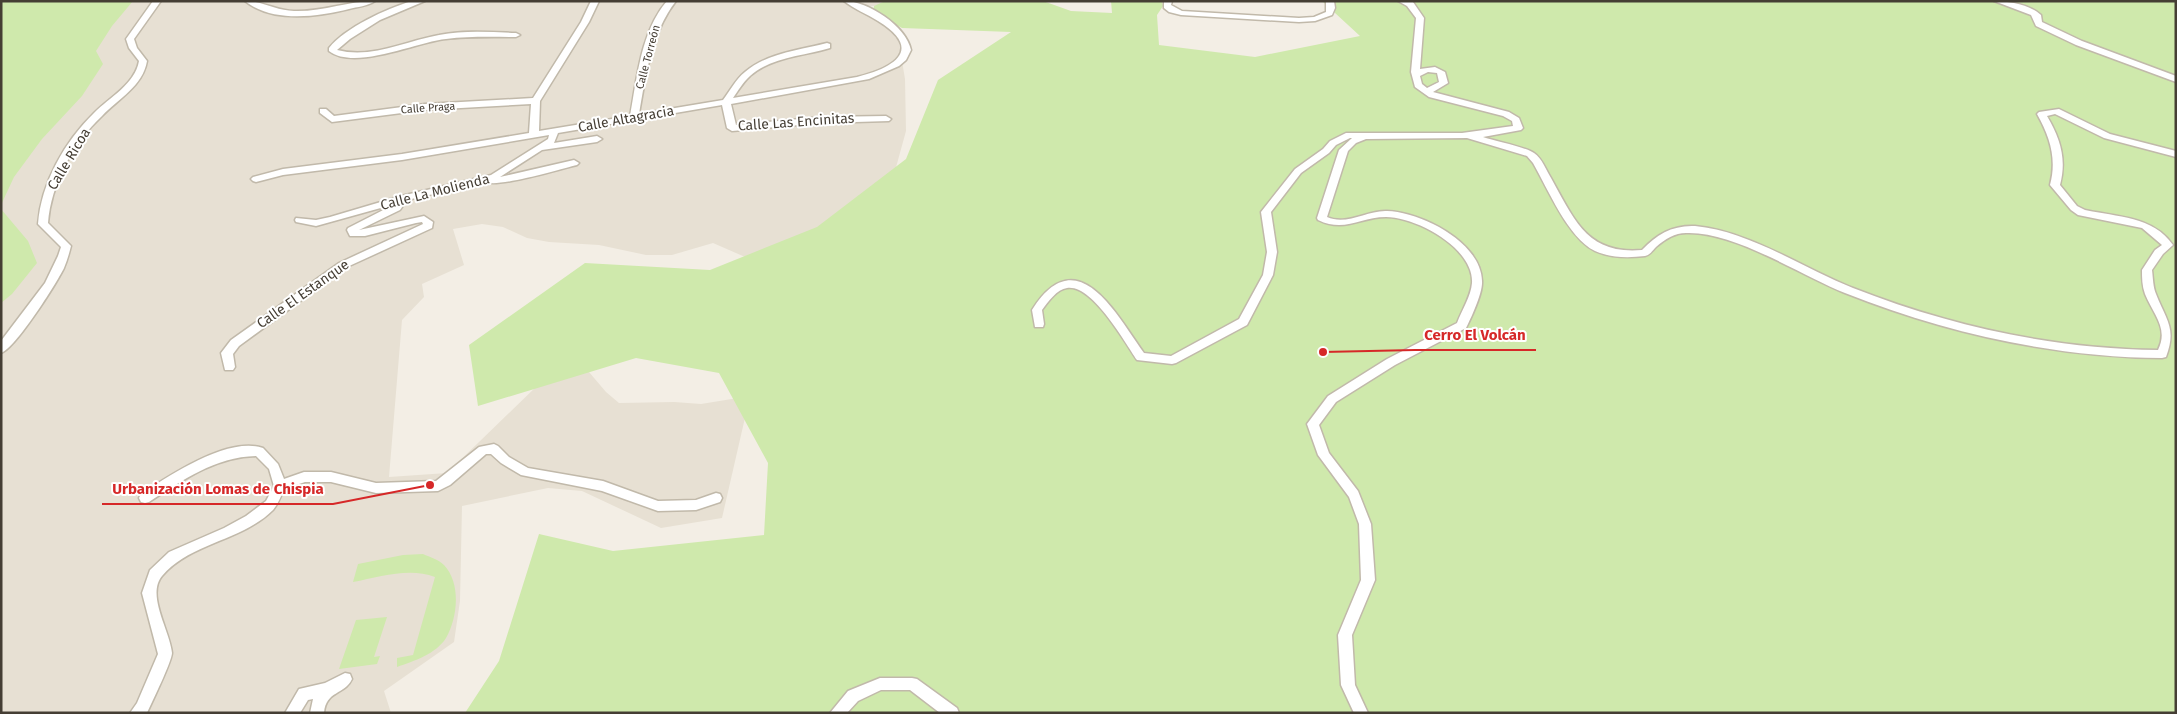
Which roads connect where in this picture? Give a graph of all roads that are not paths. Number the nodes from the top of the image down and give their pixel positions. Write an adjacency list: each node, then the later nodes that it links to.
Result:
1 (157, 1): 35 (street, Calle Ricoa)
2 (249, 1): 3 (street)
3 (371, 1)
4 (421, 1): 12 (street)
5 (594, 1): 17 (street)
6 (672, 1): 20 (street, Calle Torreón)
7 (848, 1): 18 (street, Calle Altagracia)
8 (1168, 1): 9 (street)
9 (1330, 1)
10 (1402, 1): 14 (street)
11 (1998, 1): 15 (street)
12 (516, 35)
13 (827, 46): 18 (street)
14 (1416, 76): 16 (street); 16 (street)
15 (2176, 78)
16 (1427, 92): 24 (street)
17 (536, 101): 19 (street, Calle Praga); 23 (street)
18 (726, 102): 20 (street, Calle Altagracia); 21 (street, Calle Las Encinitas)
19 (323, 111)
20 (634, 118): 22 (street, Calle Altagracia)
21 (886, 119)
22 (554, 131): 23 (street, Calle Altagracia); 27 (street, Calle La Molienda)
23 (534, 134): 30 (street, Calle Altagracia)
24 (1464, 135): 25 (street); 28 (street)
25 (1365, 136): 34 (street); 47 (street)
26 (597, 139): 27 (street)
27 (539, 148): 31 (street, Calle La Molienda)
28 (2176, 154)
29 (574, 163): 31 (street)
30 (256, 179)
31 (481, 181): 32 (street, Calle La Molienda)
32 (404, 198): 33 (street, Calle La Molienda); 36 (street, Calle El Estanque)
33 (300, 220)
34 (1038, 324)
35 (1, 349)
36 (229, 367)
37 (280, 486): 38 (street); 39 (street); 42 (street)
38 (144, 498)
39 (716, 498)
40 (346, 679): 41 (street)
41 (325, 690): 43 (street); 44 (street)
42 (137, 713)
43 (292, 713)
44 (317, 713)
45 (837, 713): 46 (street)
46 (952, 713)
47 (1361, 713)

